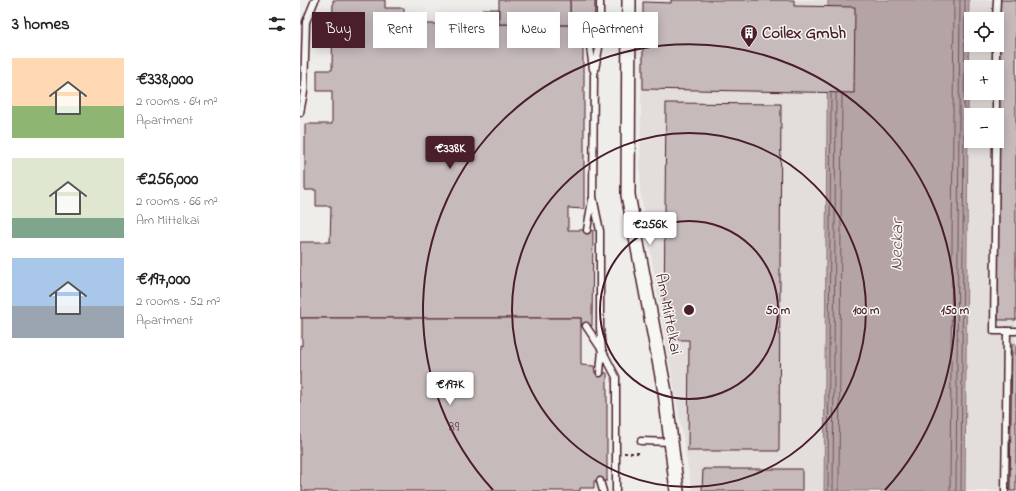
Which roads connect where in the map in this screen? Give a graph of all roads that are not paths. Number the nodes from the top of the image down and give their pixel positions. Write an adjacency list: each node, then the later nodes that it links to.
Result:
1 (316, 0): 8 (lane)
2 (600, 0): 7 (lane)
3 (629, 0): 18 (street, Am Mittelkai)
4 (997, 0): 5 (lane)
5 (996, 12)
6 (590, 48): 7 (lane)
7 (594, 75): 10 (lane)
8 (300, 113)
9 (996, 148): 13 (lane)
10 (593, 196): 11 (lane); 15 (lane)
11 (587, 230)
12 (586, 326): 15 (lane)
13 (1007, 331): 14 (lane); 23 (lane)
14 (1016, 331)
15 (602, 350): 16 (lane); 21 (lane)
16 (600, 373)
17 (641, 442): 18 (lane)
18 (672, 442): 22 (street, Am Mittelkai)
19 (600, 481): 20 (lane)
20 (603, 491)
21 (616, 491)
22 (677, 491)
23 (1005, 491)

